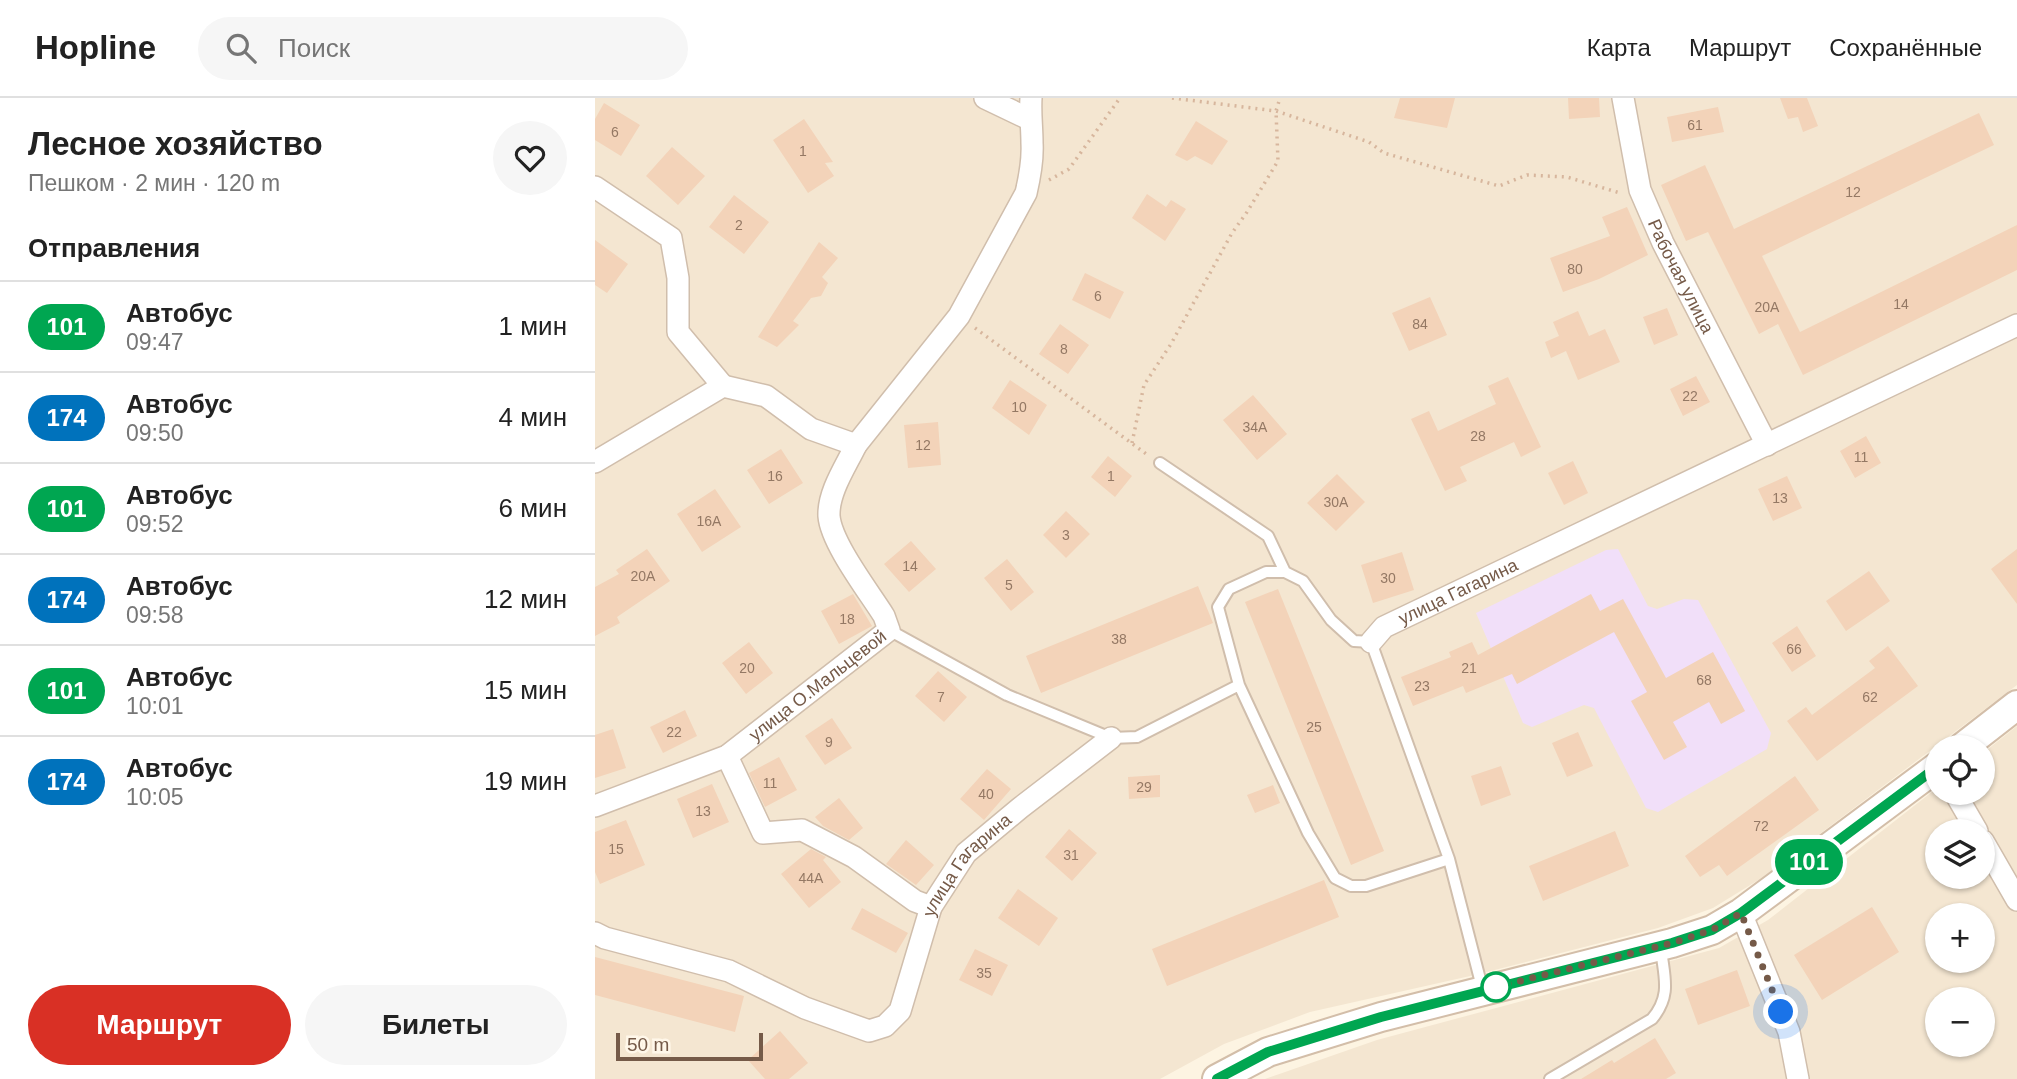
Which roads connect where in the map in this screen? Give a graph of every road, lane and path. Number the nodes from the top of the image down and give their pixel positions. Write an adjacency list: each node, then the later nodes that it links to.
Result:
1 (985, 98): 6 (street)
2 (1120, 98): 10 (path)
3 (1172, 98): 7 (path)
4 (1280, 98): 7 (path)
5 (1623, 98): 9 (street, Рабочая улица)
6 (1030, 108): 10 (street, улица О.Мальцевой)
7 (1276, 111): 9 (path); 14 (path)
8 (595, 187): 13 (street)
9 (1640, 190): 16 (street, Рабочая улица)
10 (1026, 193): 11 (street, улица О.Мальцевой)
11 (959, 316): 14 (path); 15 (street, улица О.Мальцевой)
12 (2017, 325): 16 (street, улица Гагарина)
13 (723, 386): 15 (street); 17 (street)
14 (1132, 443): 18 (path)
15 (856, 445): 20 (street, улица О.Мальцевой)
16 (1767, 445): 21 (street, улица Гагарина)
17 (595, 462)
18 (1160, 463): 19 (lane)
19 (1285, 572): 21 (lane); 22 (lane)
20 (889, 630): 25 (lane); 26 (street, улица О.Мальцевой)
21 (1371, 642): 29 (lane)
22 (1239, 685): 25 (lane, улица Гагарина); 29 (lane)
23 (2017, 705): 24 (main road)
24 (1978, 735)
25 (1111, 738): 32 (street, улица Гагарина)
26 (727, 756): 28 (street, улица О.Мальцевой); 32 (street)
27 (1925, 776): 33 (main road)
28 (595, 806)
29 (1449, 859): 36 (lane)
30 (1995, 862): 31 (street)
31 (2017, 901)
32 (931, 907): 34 (street, улица Гагарина)
33 (1741, 913): 35 (main road); 39 (street)
34 (595, 933)
35 (1660, 946): 36 (main road); 38 (lane)
36 (1483, 990): 37 (main road)
37 (1217, 1079)
38 (1550, 1079)
39 (1798, 1079)

